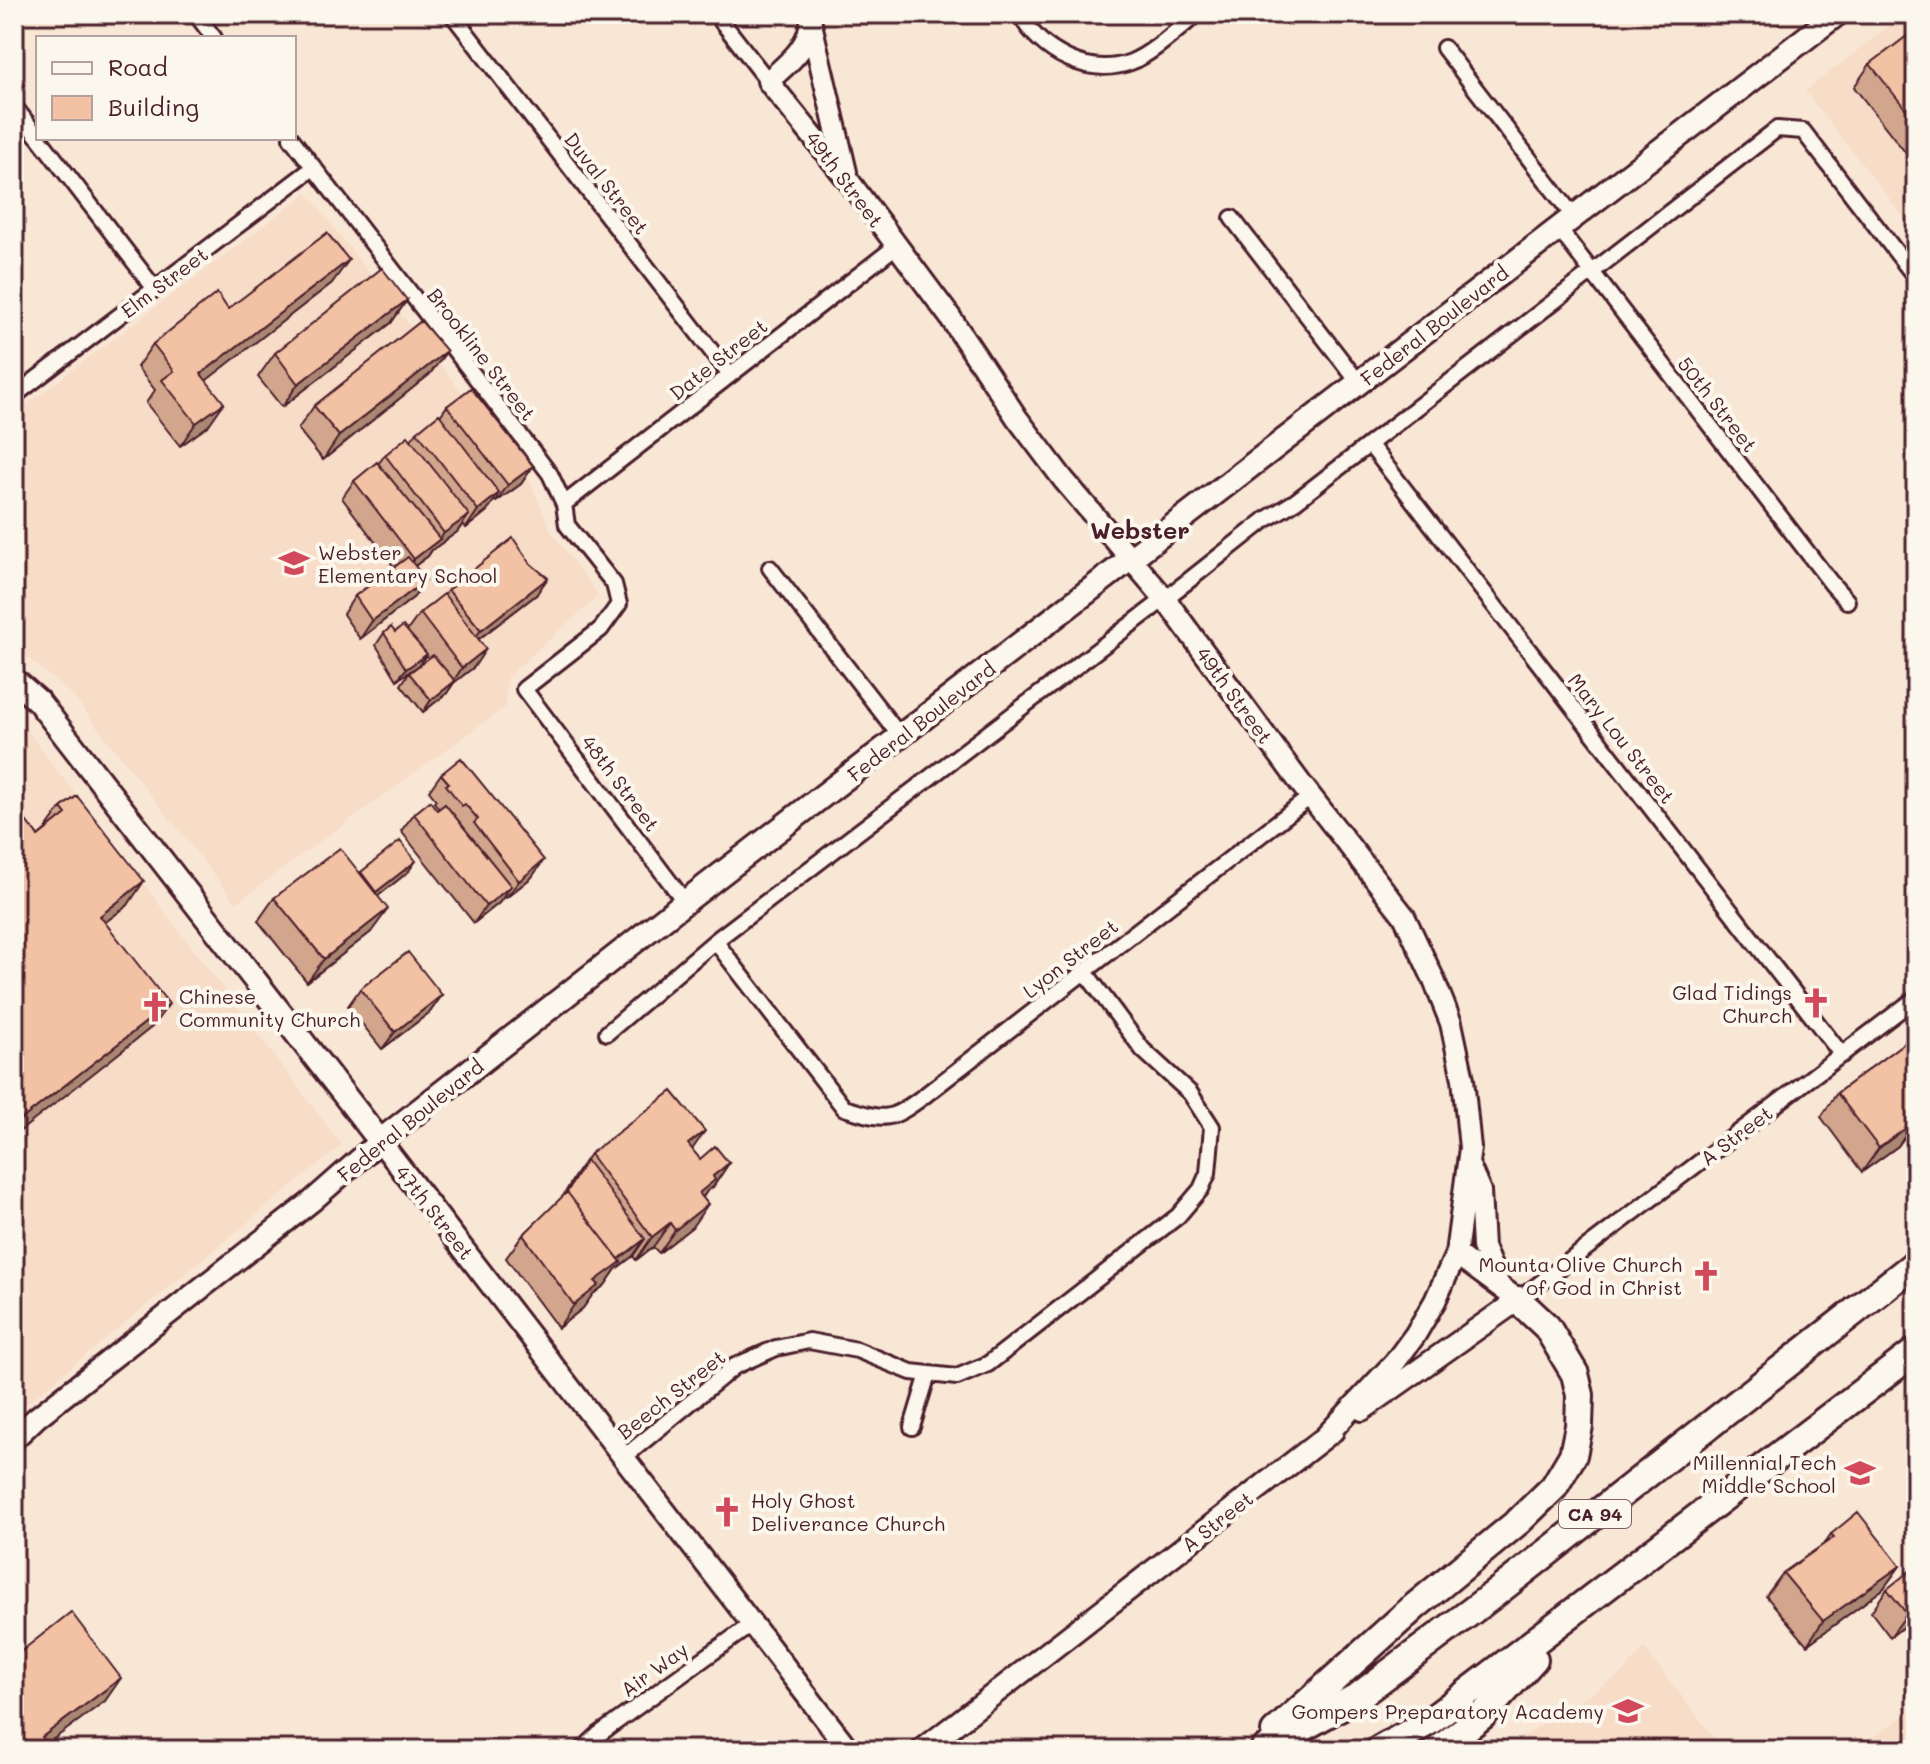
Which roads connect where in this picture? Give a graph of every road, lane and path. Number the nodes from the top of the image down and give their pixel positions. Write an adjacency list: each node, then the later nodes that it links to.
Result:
1 (196, 14): 8 (street)
2 (452, 14): 23 (street, Duval Street)
3 (716, 14): 10 (street, 49th Street)
4 (1020, 14): 5 (street)
5 (1197, 14)
6 (1837, 14): 18 (main road, Federal Boulevard)
7 (811, 21): 10 (street); 16 (street)
8 (212, 36)
9 (1444, 48): 18 (street, 50th Street)
10 (768, 81): 16 (street, 49th Street)
11 (14, 106): 12 (street)
12 (36, 134)
13 (40, 140): 22 (street)
14 (292, 140): 15 (street, Brookline Street)
15 (313, 168): 22 (street, Elm Street); 27 (street, Brookline Street)
16 (848, 180): 19 (street, 49th Street)
17 (1232, 218): 24 (street)
18 (1566, 223): 20 (street, 50th Street); 24 (main road, Federal Boulevard)
19 (895, 247): 23 (street, Date Street); 28 (street, 49th Street)
20 (1592, 274): 21 (street); 26 (street); 31 (street, 50th Street)
21 (1916, 278)
22 (155, 289): 25 (street, Elm Street)
23 (730, 375): 27 (street, Date Street)
24 (1359, 383): 28 (main road, Federal Boulevard)
25 (14, 396)
26 (1370, 445): 30 (street); 41 (street, Mary Lou Street)
27 (564, 504): 33 (street, Brookline Street)
28 (1130, 559): 30 (street, 49th Street); 34 (main road, Federal Boulevard)
29 (770, 568): 34 (street)
30 (1165, 599): 35 (street, 49th Street); 37 (street)
31 (1847, 601)
32 (14, 680): 42 (main road, 47th Street)
33 (524, 689): 36 (street, 48th Street)
34 (900, 736): 36 (main road, Federal Boulevard)
35 (1310, 797): 38 (street, Lyon Street); 43 (street, 49th Street)
36 (685, 902): 42 (main road, Federal Boulevard)
37 (715, 941): 38 (street, Lyon Street); 40 (street)
38 (1085, 972): 49 (street, Beech Street)
39 (1916, 998): 41 (street, A Street)
40 (607, 1033)
41 (1842, 1055): 46 (street, A Street)
42 (380, 1141): 52 (street, Federal Boulevard); 53 (street, 47th Street)
43 (1468, 1164): 44 (street, 49th Street); 46 (street)
44 (1456, 1254): 46 (street); 51 (street, 49th Street)
45 (1916, 1263): 61 (highway, CA 94)
46 (1509, 1293): 51 (street, A Street); 60 (highway)
47 (1916, 1351): 54 (highway)
48 (1916, 1369): 54 (highway)
49 (928, 1374): 50 (street); 53 (street, Beech Street)
50 (912, 1427)
51 (1324, 1438): 59 (street, A Street)
52 (14, 1439)
53 (623, 1458): 56 (street, 47th Street)
54 (1766, 1464): 55 (highway)
55 (1578, 1610): 62 (highway); 63 (highway)
56 (752, 1624): 57 (street, Air Way); 58 (street, 47th Street)
57 (582, 1750)
58 (849, 1750)
59 (922, 1750)
60 (1254, 1750)
61 (1264, 1750)
62 (1379, 1750)
63 (1438, 1750)

